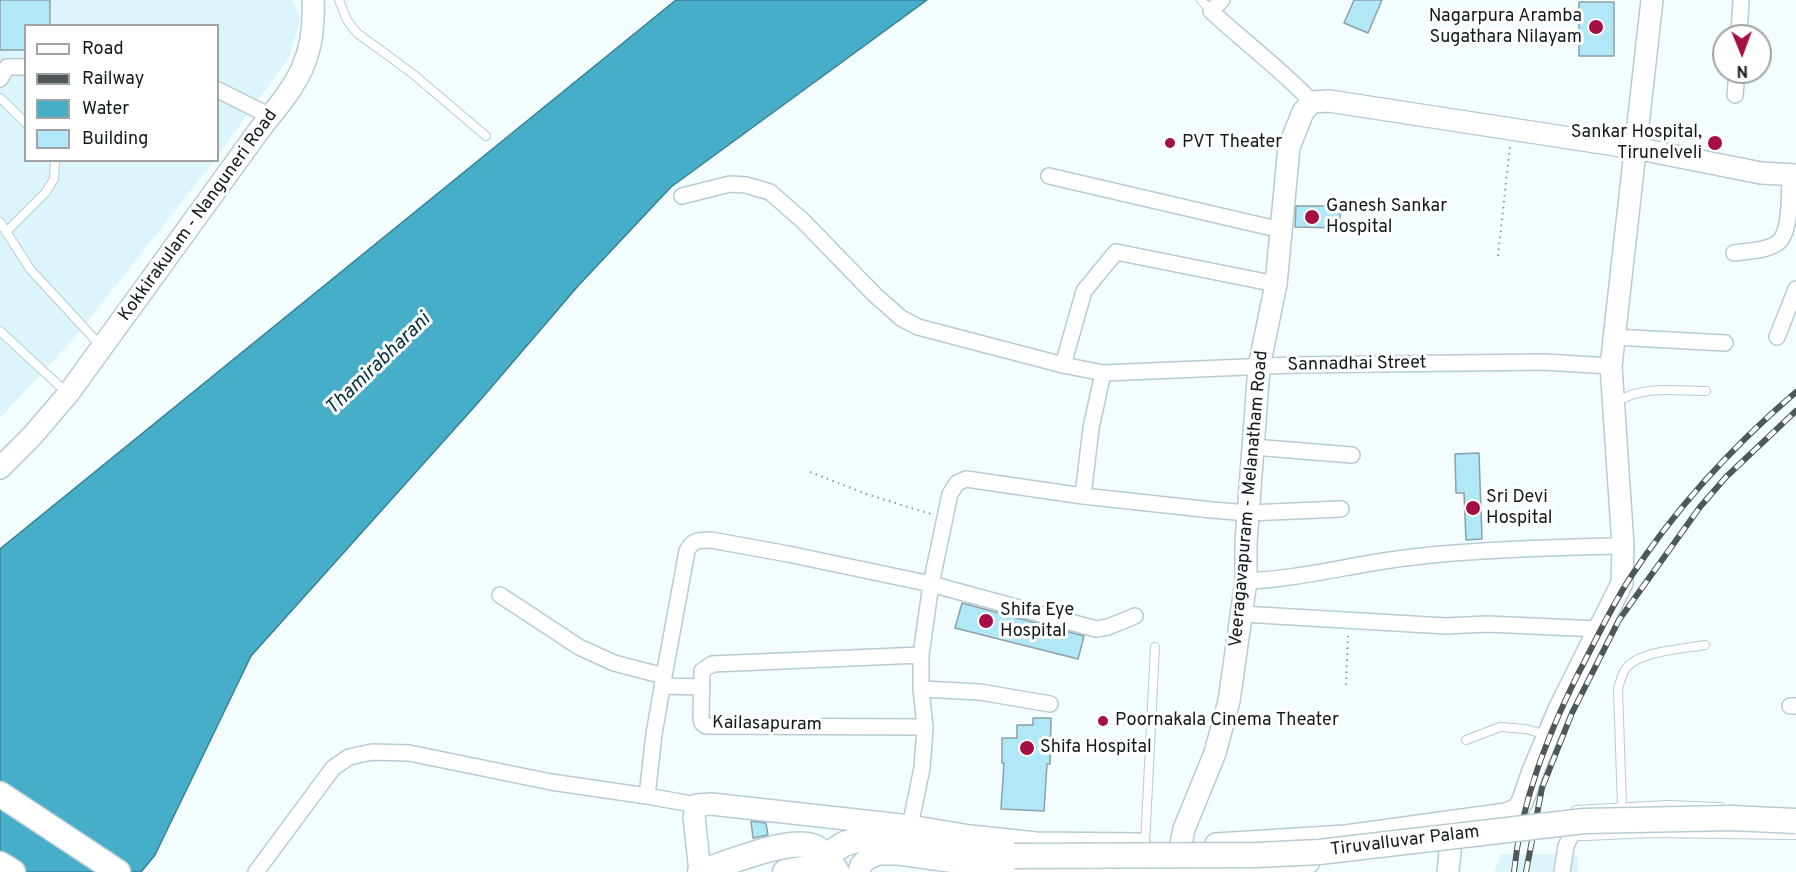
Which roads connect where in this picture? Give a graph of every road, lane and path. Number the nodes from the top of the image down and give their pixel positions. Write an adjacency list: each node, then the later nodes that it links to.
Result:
1 (313, 0): 14 (main road, Kokkirakulam - Nanguneri Road)
2 (339, 0): 17 (lane)
3 (1652, 0): 18 (main road)
4 (1741, 0): 6 (street)
5 (1211, 4): 13 (street)
6 (1740, 24)
7 (24, 67): 8 (street)
8 (0, 79)
9 (1736, 84): 11 (street)
10 (219, 90): 14 (street)
11 (1735, 95)
12 (0, 98): 15 (lane)
13 (1312, 102): 16 (main road); 24 (main road, Veeragavapuram - Melanatham Road)
14 (270, 116): 35 (main road, Kokkirakulam - Nanguneri Road)
15 (24, 121)
16 (1512, 129): 18 (main road); 28 (path)
17 (486, 135)
18 (1635, 148): 21 (main road); 32 (main road)
19 (55, 162): 25 (lane)
20 (1049, 176): 24 (street)
21 (1793, 176): 26 (street)
22 (682, 196): 36 (street, Sannadhai Street)
23 (0, 222): 25 (lane)
24 (1281, 230): 29 (main road, Veeragavapuram - Melanatham Road)
25 (6, 232): 35 (lane)
26 (1791, 235): 27 (street)
27 (1734, 253)
28 (1498, 256)
29 (1276, 284): 36 (street); 38 (main road, Veeragavapuram - Melanatham Road)
30 (1796, 289): 33 (street)
31 (0, 332): 41 (lane)
32 (1614, 337): 34 (street); 37 (main road)
33 (1777, 337)
34 (1725, 343)
35 (103, 348): 41 (main road, Kokkirakulam - Nanguneri Road)
36 (1063, 365): 39 (street, Sannadhai Street)
37 (1611, 366): 38 (street, Sannadhai Street); 42 (main road)
38 (1259, 367): 39 (street, Sannadhai Street); 43 (main road, Veeragavapuram - Melanatham Road)
39 (1103, 373): 47 (street)
40 (1706, 391): 42 (lane)
41 (68, 394): 45 (main road, Kokkirakulam - Nanguneri Road)
42 (1614, 405): 51 (main road)
43 (1253, 447): 44 (street); 49 (main road, Veeragavapuram - Melanatham Road)
44 (1352, 455)
45 (0, 468)
46 (810, 472): 50 (path)
47 (1083, 496): 49 (street); 50 (street)
48 (1341, 509): 49 (street)
49 (1248, 513): 52 (main road, Veeragavapuram - Melanatham Road)
50 (945, 518): 53 (street)
51 (1623, 546): 52 (street); 58 (main road)
52 (1245, 581): 55 (main road, Veeragavapuram - Melanatham Road)
53 (931, 584): 56 (street); 61 (street); 62 (street)
54 (500, 595): 62 (street)
55 (1242, 614): 57 (street); 83 (main road, Veeragavapuram - Melanatham Road)
56 (1135, 616)
57 (1349, 621): 58 (street); 63 (path)
58 (1599, 629): 68 (main road)
59 (1705, 645): 73 (lane)
60 (1155, 647): 82 (lane)
61 (921, 655): 64 (street); 65 (street)
62 (663, 681): 64 (street); 71 (street)
63 (1346, 685)
64 (700, 687): 67 (street, Kailasapuram)
65 (921, 689): 66 (street); 67 (street)
66 (1050, 704)
67 (925, 728): 77 (street)
68 (1548, 735): 69 (lane); 75 (main road)
69 (1466, 740)
70 (0, 794): 88 (main road)
71 (647, 796): 72 (street); 89 (street)
72 (697, 805): 77 (main road); 90 (main road)
73 (1622, 806): 74 (lane); 78 (lane)
74 (1725, 807)
75 (1453, 820): 81 (main road); 83 (main road)
76 (1796, 821): 84 (main road, Tiruvalluvar Palam, bridge)
77 (910, 826): 82 (main road)
78 (1568, 830): 79 (lane); 94 (street)
79 (1796, 835)
80 (1503, 836): 81 (main road)
81 (1450, 842): 86 (main road); 93 (main road)
82 (1145, 844): 83 (main road)
83 (1181, 844): 86 (main road)
84 (832, 863): 90 (main road); 91 (main road, Tiruvalluvar Palam)
85 (0, 864): 87 (main road)
86 (1183, 871): 92 (main road)
87 (13, 872)
88 (118, 872)
89 (256, 872)
90 (700, 872)
91 (786, 872)
92 (859, 872)
93 (1448, 872)
94 (1562, 872)

